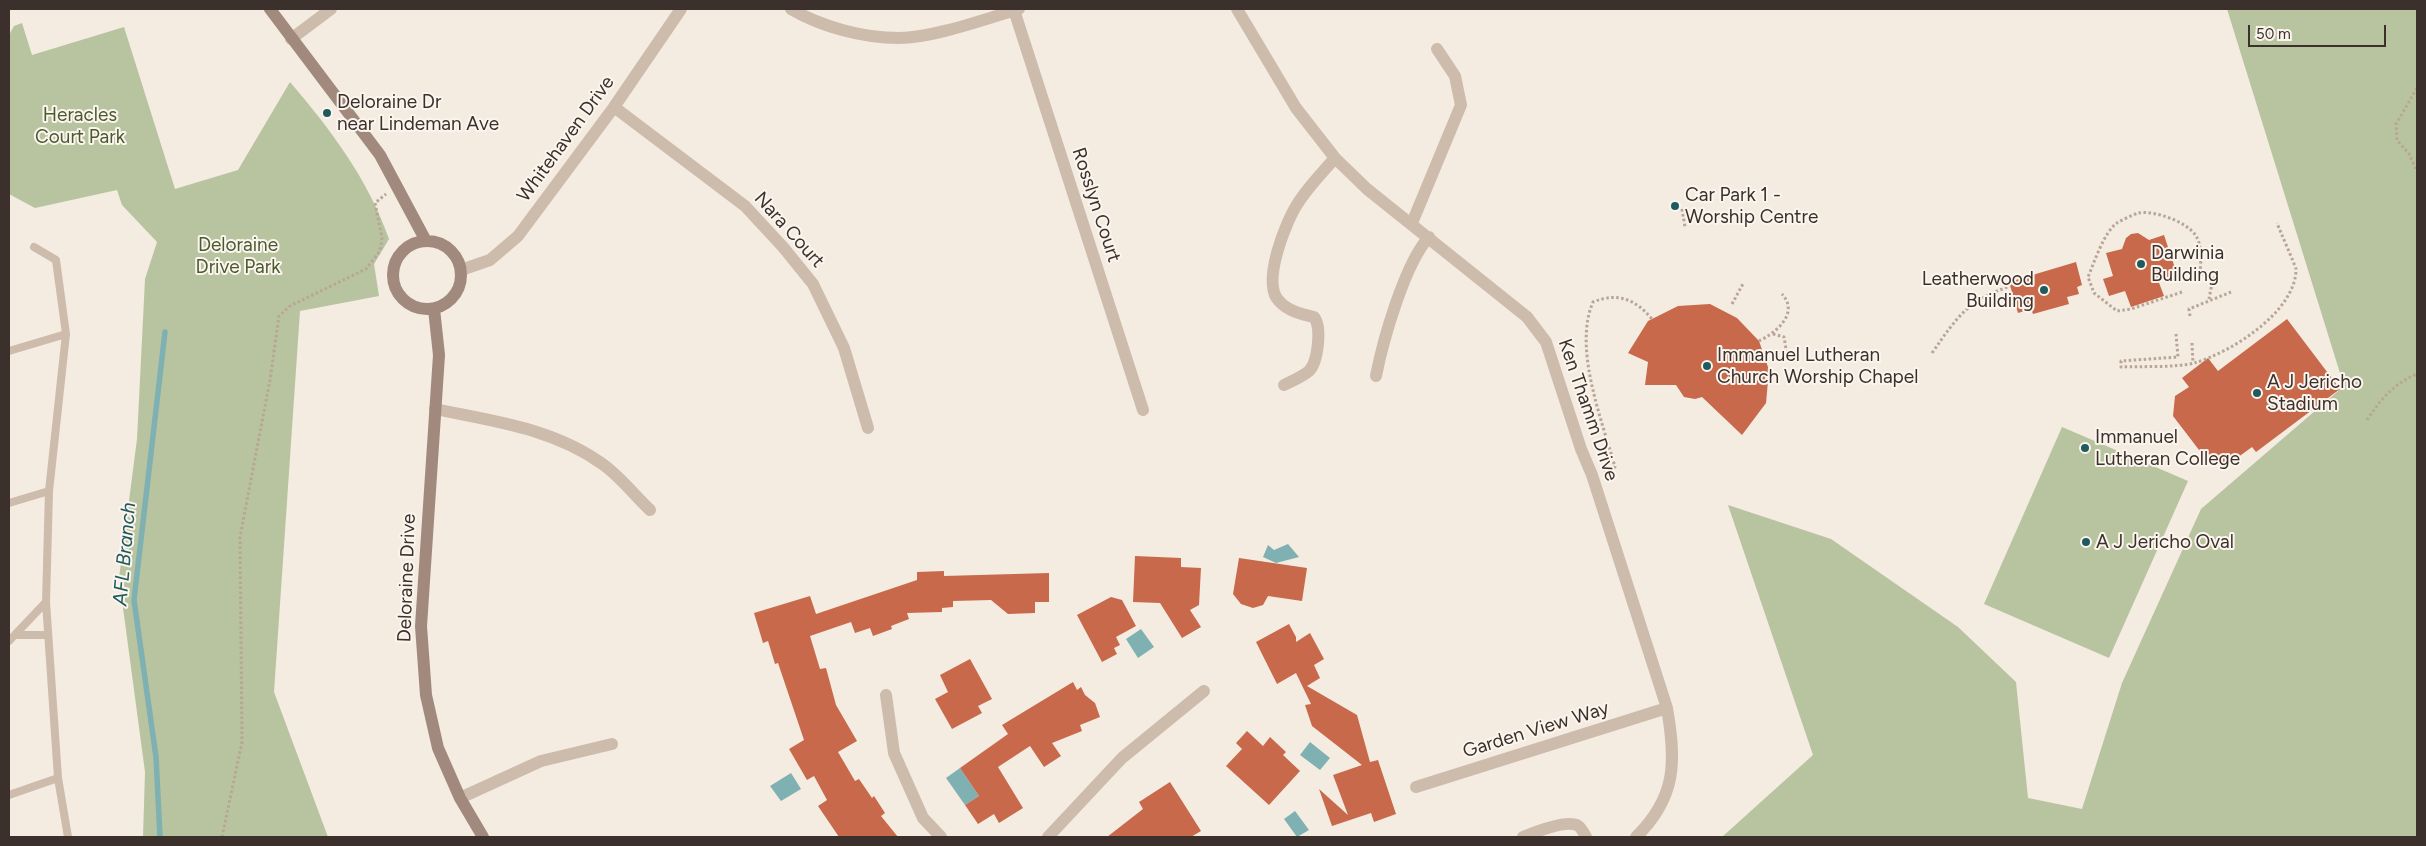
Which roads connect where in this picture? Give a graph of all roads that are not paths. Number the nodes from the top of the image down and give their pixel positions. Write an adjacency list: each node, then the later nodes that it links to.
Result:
1 (270, 9): 7 (street)
2 (331, 9): 7 (street)
3 (681, 9): 9 (street, Whitehaven Drive)
4 (792, 9): 6 (street)
5 (1237, 9): 10 (street, Ken Thamm Drive)
6 (1016, 10): 22 (street, Rosslyn Court)
7 (291, 39): 13 (street)
8 (1437, 49): 11 (street)
9 (614, 107): 15 (street, Whitehaven Drive); 23 (street, Nara Court)
10 (1335, 158): 11 (street, Ken Thamm Drive); 20 (street)
11 (1412, 223): 12 (street, Ken Thamm Drive)
12 (1429, 236): 19 (street); 32 (street, Ken Thamm Drive)
13 (426, 241): 15 (street); 16 (street)
14 (34, 247): 17 (lane)
15 (461, 270): 16 (street)
16 (434, 308): 21 (street, Deloraine Drive)
17 (66, 334): 18 (lane); 24 (lane)
18 (9, 351)
19 (1376, 376)
20 (1284, 385)
21 (435, 409): 26 (street); 37 (street, Deloraine Drive)
22 (1143, 410)
23 (868, 428)
24 (49, 491): 25 (lane); 27 (lane)
25 (9, 504)
26 (650, 510)
27 (46, 602): 28 (lane); 29 (lane)
28 (48, 635): 29 (lane); 34 (lane)
29 (12, 638)
30 (1204, 691): 41 (street)
31 (886, 694): 40 (street)
32 (1667, 708): 35 (street, Garden View Way); 44 (street, Ken Thamm Drive)
33 (612, 744): 37 (street)
34 (58, 778): 36 (lane); 38 (lane)
35 (1416, 787)
36 (9, 795)
37 (460, 798): 39 (street, Deloraine Drive)
38 (68, 837)
39 (483, 837)
40 (942, 837)
41 (1048, 837)
42 (1523, 837): 43 (street)
43 (1586, 837)
44 (1636, 837)

